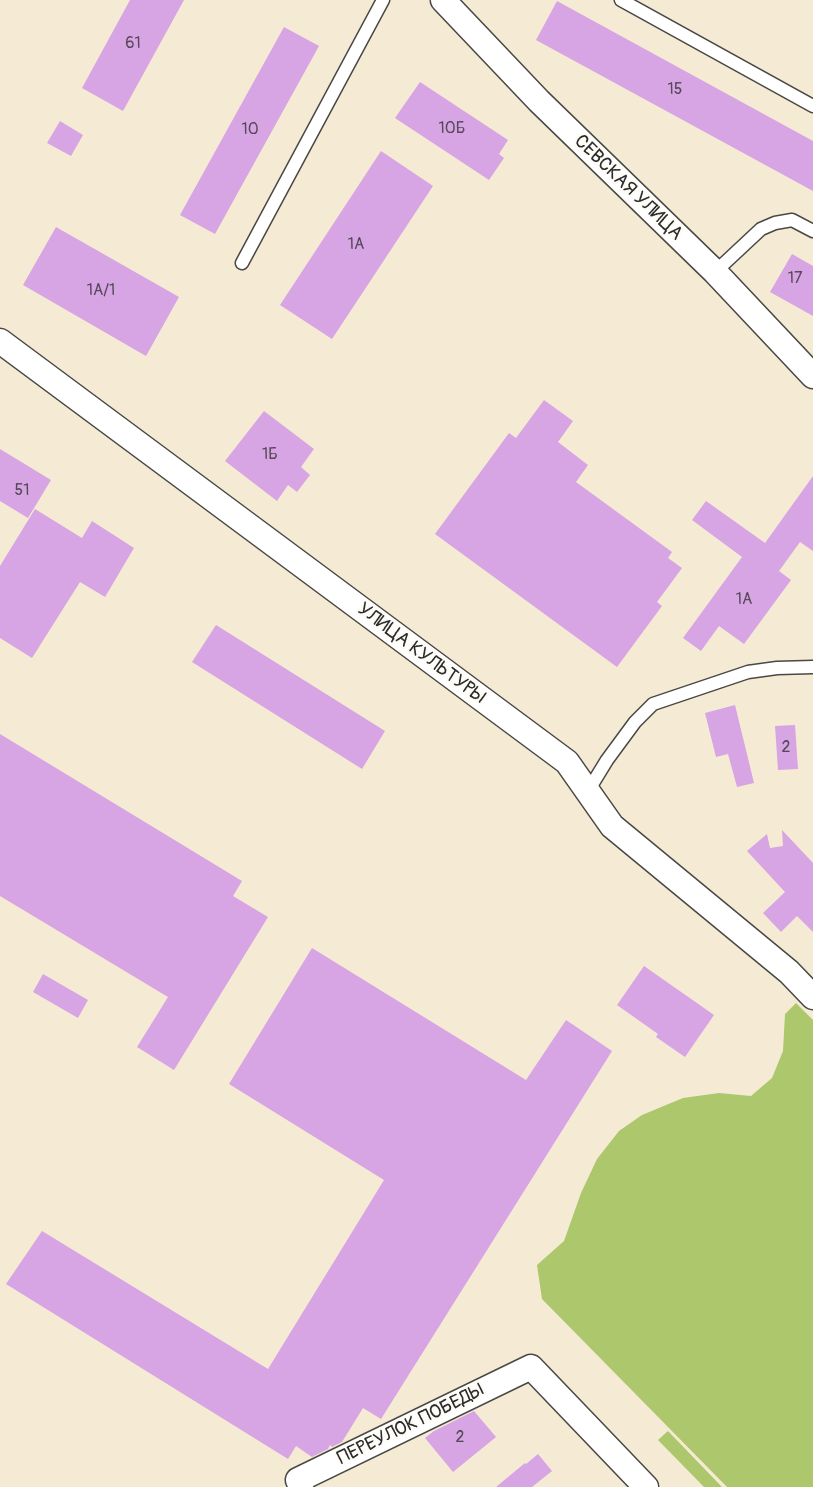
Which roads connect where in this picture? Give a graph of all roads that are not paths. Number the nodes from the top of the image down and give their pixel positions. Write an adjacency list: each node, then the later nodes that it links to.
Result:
1 (383, 0): 6 (lane)
2 (621, 0): 4 (lane)
3 (450, 3): 7 (street, СЕВСКАЯ УЛИЦА)
4 (813, 106)
5 (813, 231): 7 (lane)
6 (242, 263)
7 (715, 272): 9 (street, СЕВСКАЯ УЛИЦА)
8 (0, 341): 11 (street, УЛИЦА КУЛЬТУРЫ)
9 (813, 376)
10 (813, 667): 11 (lane)
11 (588, 791): 12 (street, УЛИЦА КУЛЬТУРЫ)
12 (813, 997)
13 (296, 1484): 14 (street, ПЕРЕУЛОК ПОБЕДЫ)
14 (646, 1487)

